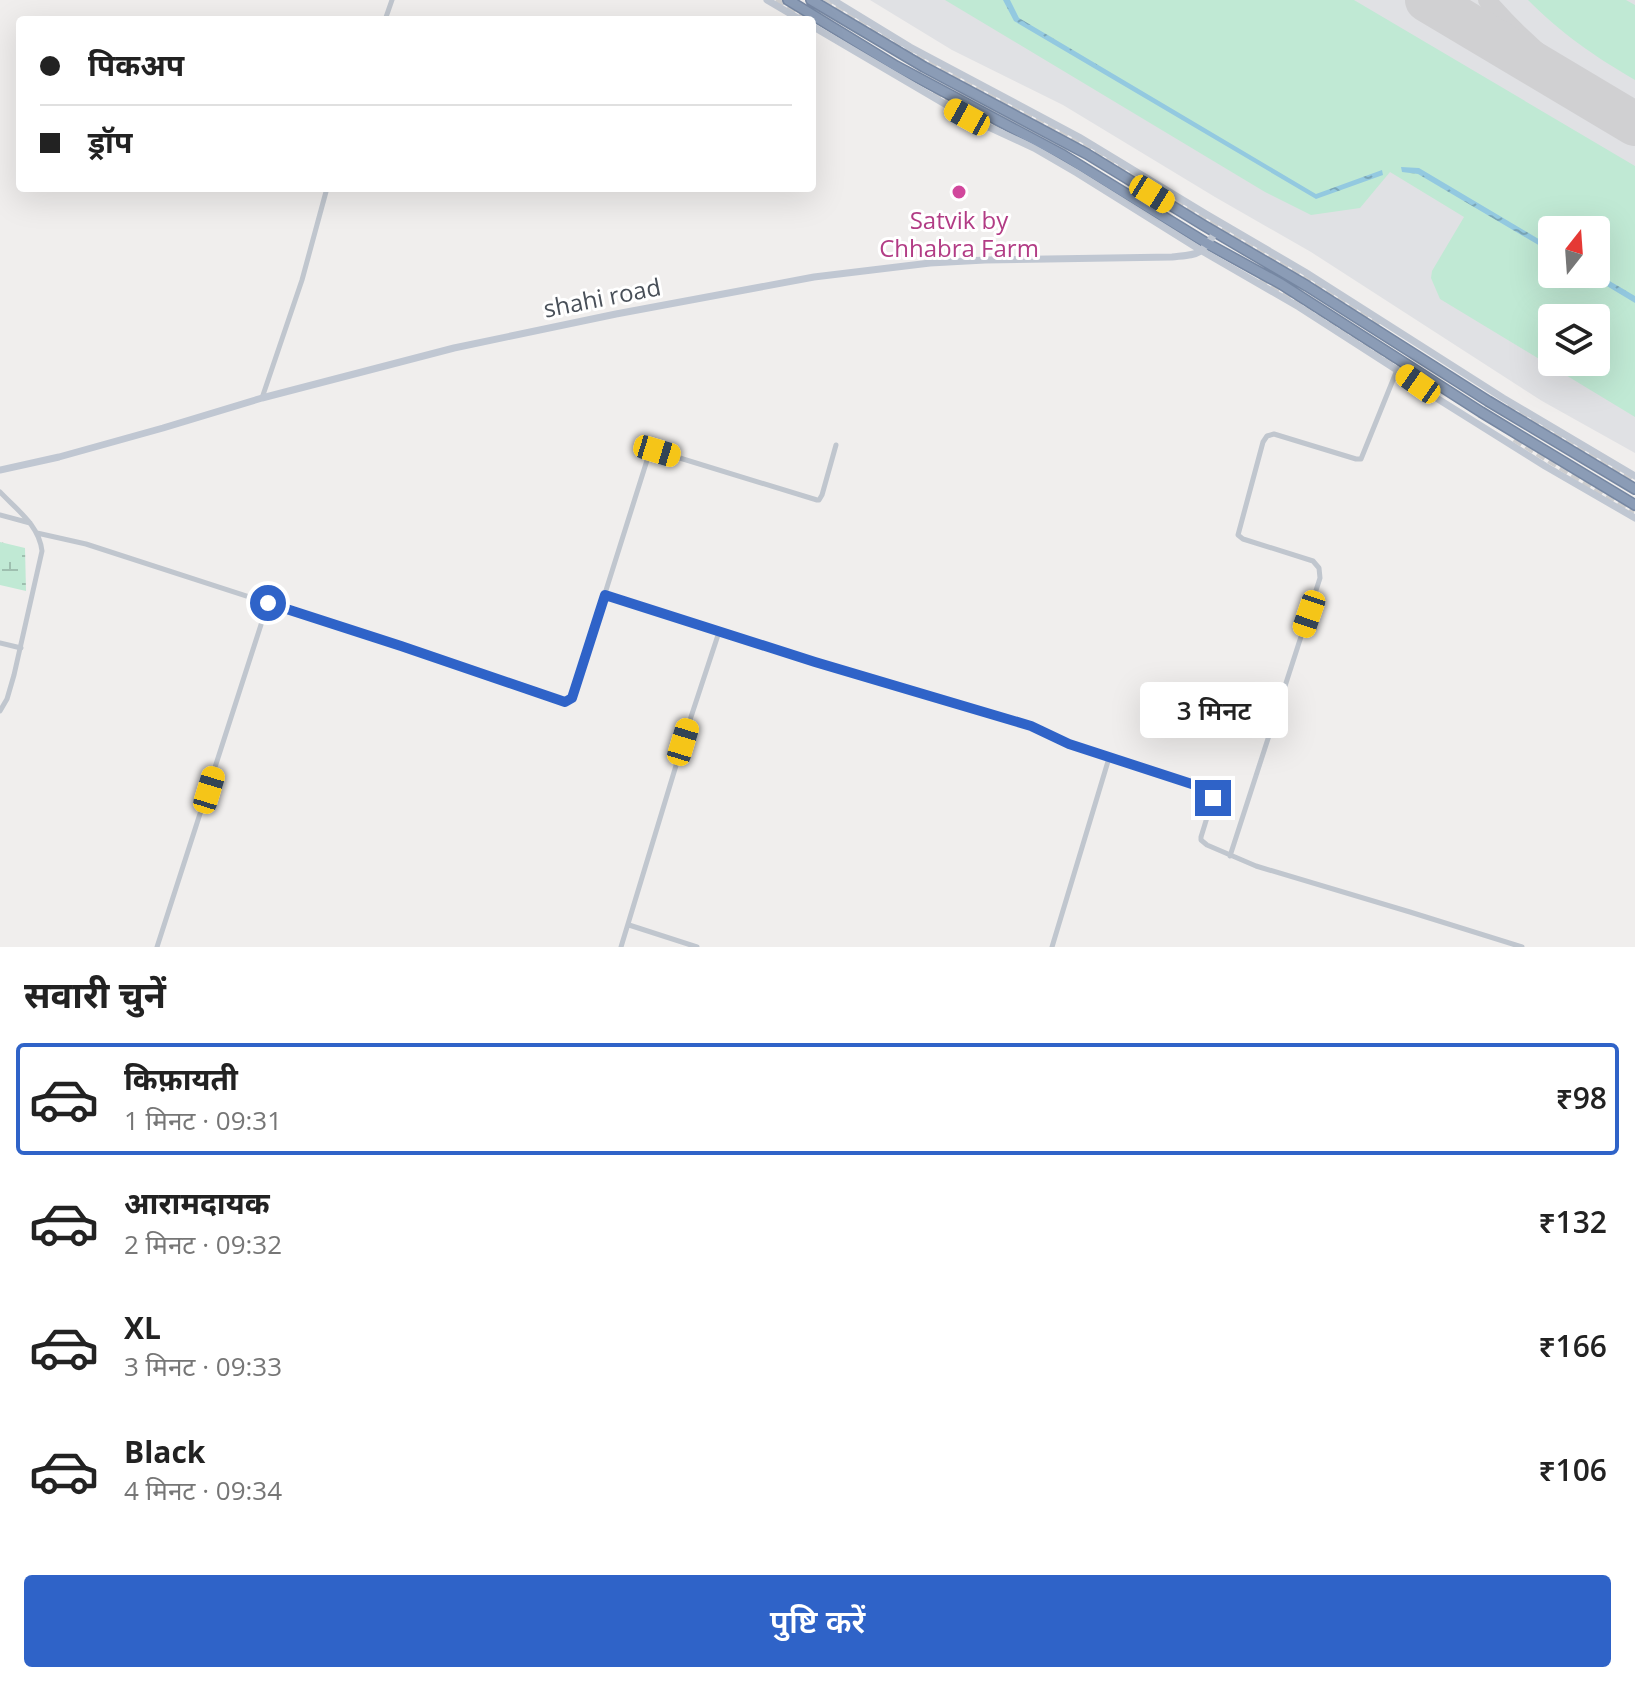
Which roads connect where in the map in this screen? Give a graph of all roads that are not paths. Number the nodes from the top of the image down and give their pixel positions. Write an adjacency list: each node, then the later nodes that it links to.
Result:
1 (767, 0): 5 (street)
2 (788, 0): 6 (highway)
3 (811, 0): 10 (highway)
4 (833, 0): 16 (street)
5 (794, 16)
6 (814, 16)
7 (816, 17): 11 (highway)
8 (816, 28): 11 (street)
9 (326, 192): 13 (street)
10 (1215, 233): 11 (street); 17 (highway)
11 (1205, 247): 12 (street); 13 (street, shahi road); 19 (highway)
12 (1397, 370): 21 (street); 31 (street)
13 (262, 398): 15 (street, shahi road)
14 (836, 445): 24 (street)
15 (0, 470)
16 (1635, 476)
17 (1635, 489)
18 (0, 492): 22 (street)
19 (1635, 505)
20 (0, 515): 22 (street)
21 (1635, 518)
22 (31, 524): 23 (street)
23 (37, 533): 25 (street); 28 (street)
24 (605, 595): 25 (street); 26 (street)
25 (268, 603): 33 (street)
26 (719, 632): 30 (street); 32 (street)
27 (0, 643): 28 (street)
28 (21, 648): 29 (street)
29 (0, 711)
30 (1109, 758): 31 (street); 36 (street)
31 (1230, 856): 37 (street)
32 (629, 925): 34 (street); 35 (street)
33 (157, 947)
34 (621, 947)
35 (697, 947)
36 (1052, 947)
37 (1522, 947)

